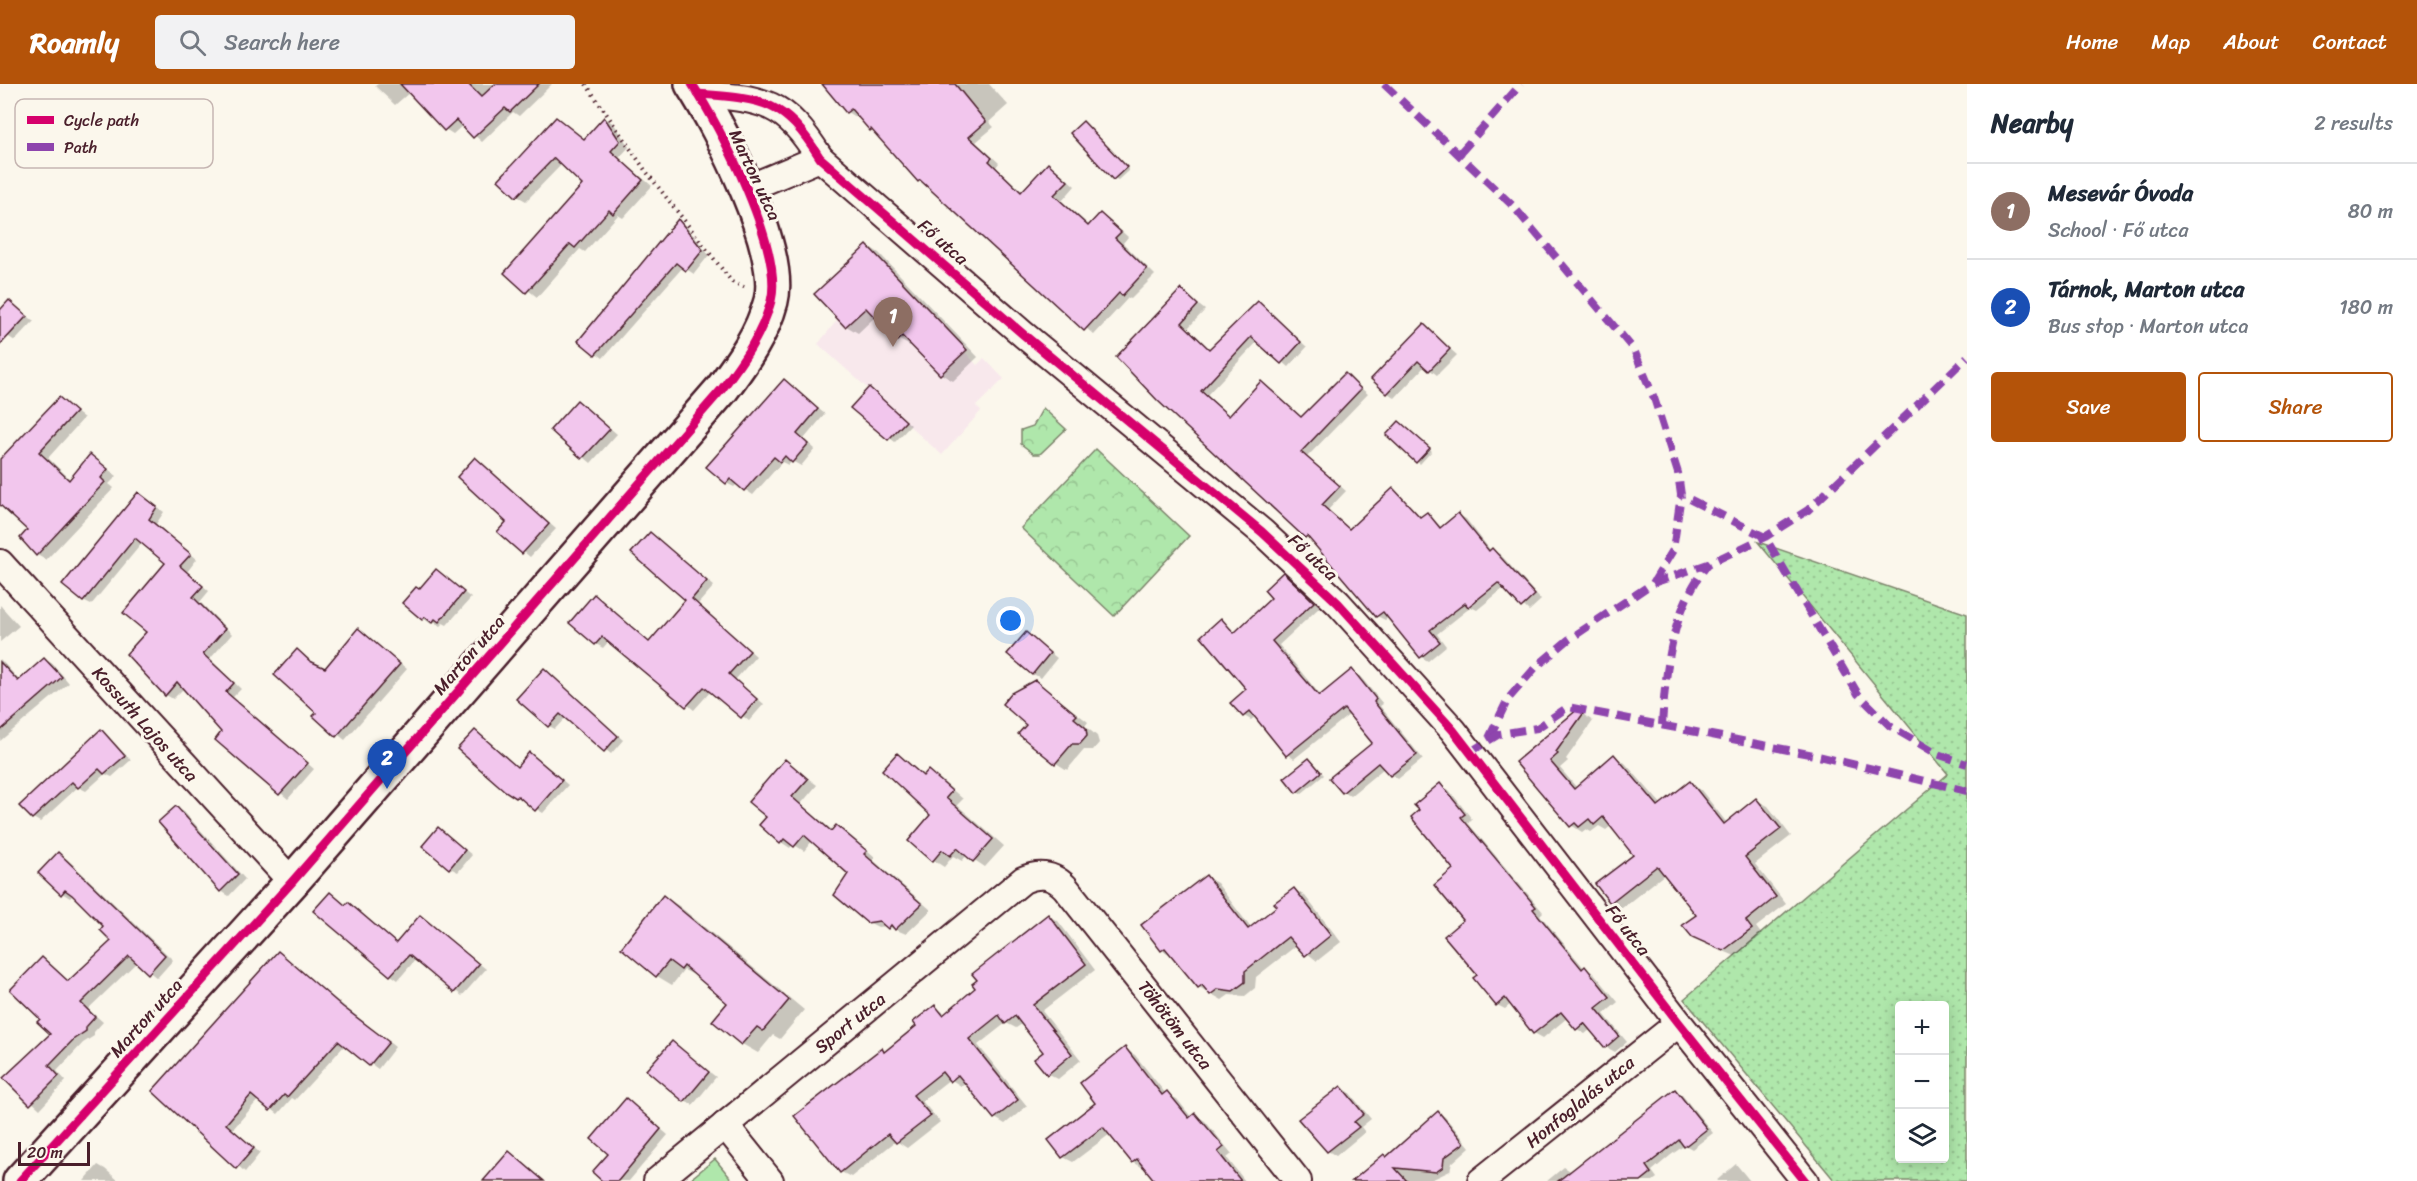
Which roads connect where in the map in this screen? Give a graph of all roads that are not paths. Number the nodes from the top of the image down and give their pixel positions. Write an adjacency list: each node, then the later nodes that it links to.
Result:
1 (695, 89): 2 (street, Fő utca); 3 (street, Marton utca)
2 (820, 158): 3 (street); 7 (street, Fő utca)
3 (746, 189): 6 (street, Marton utca)
4 (0, 563): 6 (street, Kossuth Lajos utca)
5 (1047, 876): 8 (street, Sport utca); 12 (street, Töhötöm utca)
6 (292, 882): 9 (street, Marton utca)
7 (1679, 1023): 13 (street, Honfoglalás utca); 14 (street, Fő utca)
8 (725, 1125): 10 (street, Sport utca); 11 (street)
9 (20, 1181)
10 (657, 1181)
11 (770, 1181)
12 (1298, 1181)
13 (1480, 1181)
14 (1805, 1181)

